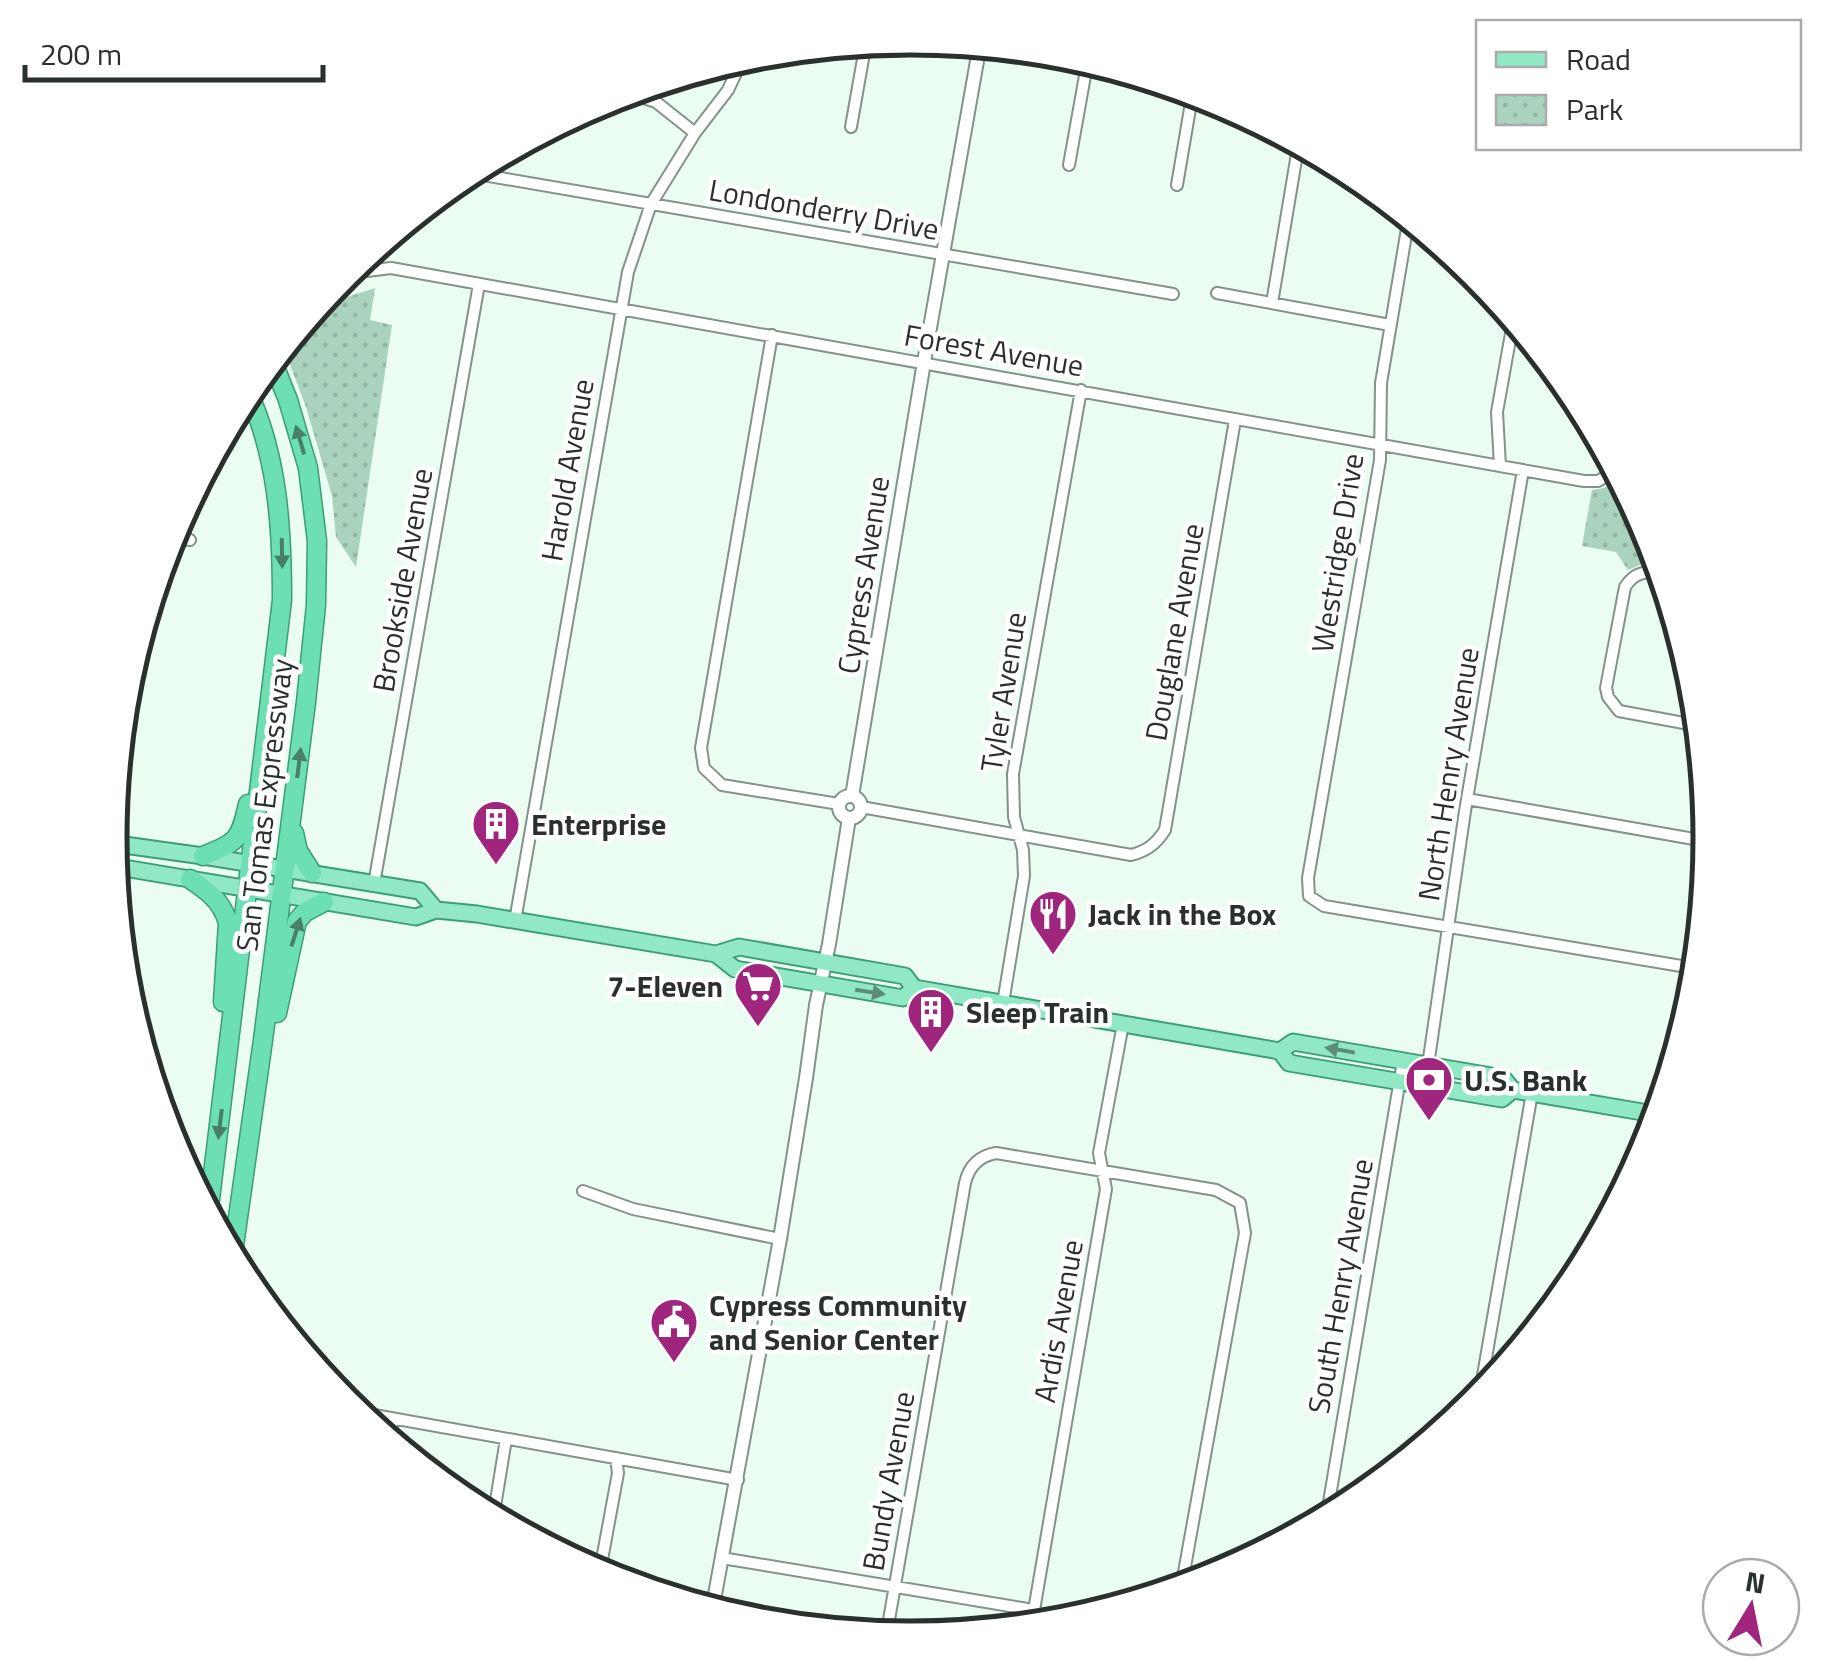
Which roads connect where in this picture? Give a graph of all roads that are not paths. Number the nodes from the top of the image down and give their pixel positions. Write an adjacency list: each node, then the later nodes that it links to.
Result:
1 (863, 57): 7 (street)
2 (978, 59): 15 (street, Cypress Avenue)
3 (1085, 75): 10 (street)
4 (735, 76): 8 (street, Harold Avenue)
5 (650, 100): 8 (street)
6 (1190, 108): 12 (street)
7 (851, 127)
8 (694, 133): 13 (street, Harold Avenue)
9 (1296, 157): 20 (street)
10 (1069, 165)
11 (492, 177): 13 (street, Londonderry Drive)
12 (1177, 185)
13 (651, 204): 15 (street, Londonderry Drive); 21 (street, Harold Avenue)
14 (1407, 233): 22 (street, Westridge Drive)
15 (944, 255): 19 (street, Londonderry Drive); 25 (street, Cypress Avenue)
16 (371, 271): 17 (street, Forest Avenue)
17 (479, 284): 21 (street, Forest Avenue); 51 (street, Brookside Avenue)
18 (1217, 293): 20 (street)
19 (1173, 294)
20 (1272, 303): 22 (street)
21 (620, 311): 23 (street, Forest Avenue); 56 (street, Harold Avenue)
22 (1390, 325): 30 (street, Westridge Drive)
23 (772, 335): 25 (street, Forest Avenue); 40 (street)
24 (1511, 336): 31 (street)
25 (924, 362): 27 (street, Forest Avenue); 40 (street, Cypress Avenue)
26 (279, 376): 41 (highway, San Tomas Expressway, one-way to 26)
27 (1081, 390): 29 (street, Forest Avenue); 42 (street, Tyler Avenue)
28 (256, 408): 38 (highway, San Tomas Expressway, one-way to 38)
29 (1236, 420): 30 (street, Forest Avenue); 42 (street, Douglane Avenue)
30 (1380, 444): 31 (street, Forest Avenue); 57 (street, Westridge Drive)
31 (1500, 466): 32 (street, Forest Avenue)
32 (1523, 470): 33 (street, Forest Avenue); 39 (street, North Henry Avenue)
33 (1605, 478)
34 (187, 539): 35 (street)
35 (190, 540)
36 (1647, 573): 37 (street)
37 (1685, 723)
38 (268, 726): 45 (highway); 46 (highway, San Tomas Expressway)
39 (1467, 799): 43 (street); 57 (street, North Henry Avenue)
40 (851, 803): 42 (street); 59 (street)
41 (292, 814): 48 (highway, San Tomas Expressway); 49 (highway)
42 (1018, 835): 63 (street, Tyler Avenue)
43 (1694, 839)
44 (127, 846): 45 (main road)
45 (203, 856): 46 (main road)
46 (251, 864): 48 (main road); 52 (highway, San Tomas Expressway)
47 (128, 869): 50 (main road)
48 (285, 869): 49 (main road); 53 (highway, San Tomas Expressway)
49 (312, 873): 51 (main road)
50 (190, 879): 52 (main road); 67 (highway)
51 (374, 884): 55 (main road)
52 (248, 888): 53 (main road); 67 (highway, San Tomas Expressway)
53 (281, 894): 54 (main road); 65 (highway, San Tomas Expressway)
54 (324, 902): 55 (main road); 65 (highway, one-way to 54)
55 (436, 910): 56 (main road)
56 (515, 921): 58 (main road)
57 (1450, 926): 60 (street); 69 (street, North Henry Avenue)
58 (716, 954): 59 (main road); 61 (main road)
59 (826, 961): 61 (street); 62 (main road)
60 (1683, 966)
61 (822, 984): 62 (main road, one-way to 62); 79 (street)
62 (914, 988): 63 (main road)
63 (1003, 1003): 64 (main road)
64 (1123, 1024): 66 (main road); 75 (street, Ardis Avenue)
65 (263, 1040): 78 (highway, San Tomas Expressway)
66 (1280, 1051): 68 (main road, one-way to 66); 70 (main road)
67 (227, 1056): 76 (highway, San Tomas Expressway, one-way to 76)
68 (1403, 1061): 69 (main road); 70 (street, South Henry Avenue)
69 (1428, 1065): 71 (street, North Henry Avenue); 72 (main road)
70 (1400, 1082): 71 (main road); 87 (street, South Henry Avenue)
71 (1425, 1086): 72 (main road)
72 (1513, 1090): 73 (main road)
73 (1532, 1093): 74 (main road); 80 (street)
74 (1644, 1112)
75 (1102, 1170): 91 (street); 92 (street, Bundy Avenue); 94 (street, Ardis Avenue)
76 (211, 1191)
77 (583, 1191): 79 (street)
78 (235, 1236)
79 (780, 1239): 86 (street)
80 (1483, 1373)
81 (382, 1417): 82 (street)
82 (394, 1419): 83 (street); 84 (street)
83 (393, 1427)
84 (506, 1438): 85 (street); 88 (street)
85 (616, 1458): 86 (street); 89 (street)
86 (738, 1480): 90 (street)
87 (1329, 1500)
88 (495, 1502)
89 (603, 1558)
90 (722, 1558): 92 (street); 93 (street)
91 (1184, 1572)
92 (894, 1587): 94 (street); 95 (street, Bundy Avenue)
93 (715, 1597)
94 (1034, 1610)
95 (889, 1621)

